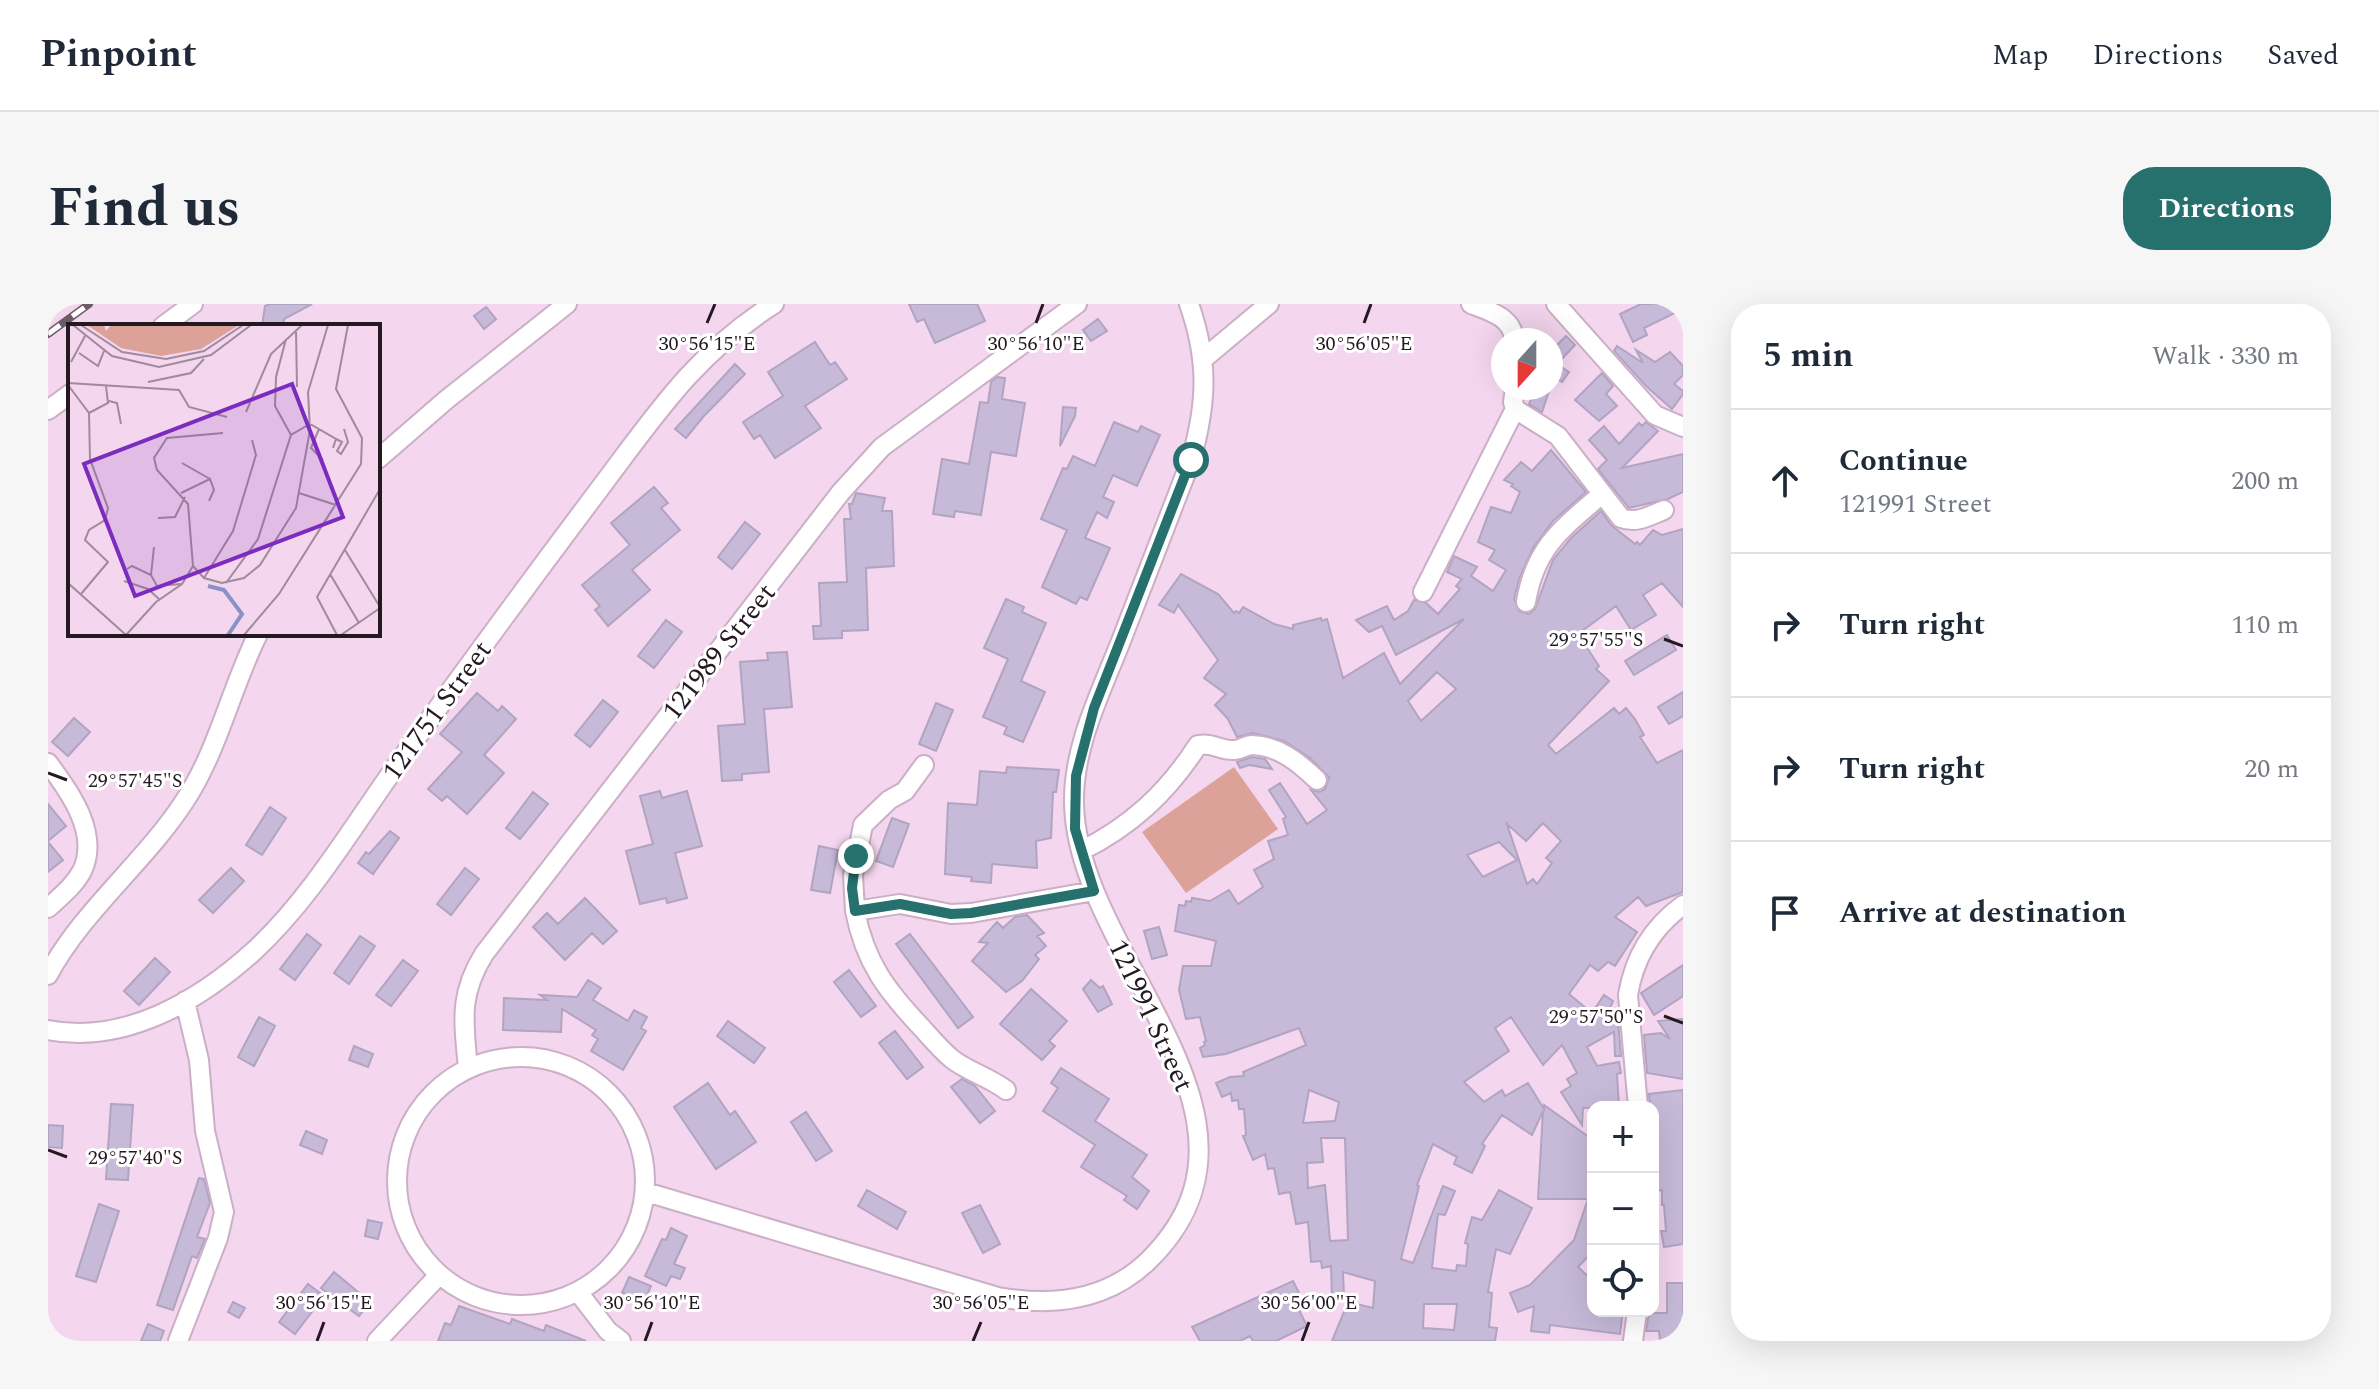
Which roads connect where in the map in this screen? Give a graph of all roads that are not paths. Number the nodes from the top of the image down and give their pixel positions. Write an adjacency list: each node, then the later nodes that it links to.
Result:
1 (193, 304): 9 (street)
2 (567, 304): 15 (street)
3 (774, 304): 30 (street, 121751 Street)
4 (1077, 304): 32 (street, 121989 Street)
5 (1189, 304): 11 (street, 121991 Street)
6 (1269, 304): 11 (street)
7 (1471, 304): 10 (street)
8 (1556, 304): 14 (street)
9 (166, 324)
10 (1510, 328)
11 (1202, 360): 24 (street, 121991 Street)
12 (1513, 400): 13 (street)
13 (1515, 409): 16 (street); 18 (street)
14 (1683, 427)
15 (380, 457)
16 (1601, 495): 17 (street); 19 (street)
17 (1664, 510)
18 (1423, 592)
19 (1526, 602)
20 (254, 638): 29 (street)
21 (48, 763): 27 (street)
22 (924, 765): 28 (street)
23 (1317, 780): 24 (street)
24 (1081, 851): 25 (street, 121991 Street)
25 (1094, 891): 28 (street); 35 (street, 121991 Street)
26 (1683, 905): 34 (street)
27 (48, 908)
28 (855, 911): 33 (street)
29 (48, 975)
30 (185, 1001): 31 (street, 121751 Street); 39 (street)
31 (48, 1030)
32 (468, 1069): 35 (street); 36 (street)
33 (1006, 1090)
34 (1637, 1101)
35 (646, 1192): 37 (street)
36 (439, 1275): 37 (street); 40 (street)
37 (578, 1292): 41 (street)
38 (1636, 1317): 42 (street)
39 (178, 1341)
40 (377, 1341)
41 (621, 1341)
42 (1633, 1341)

